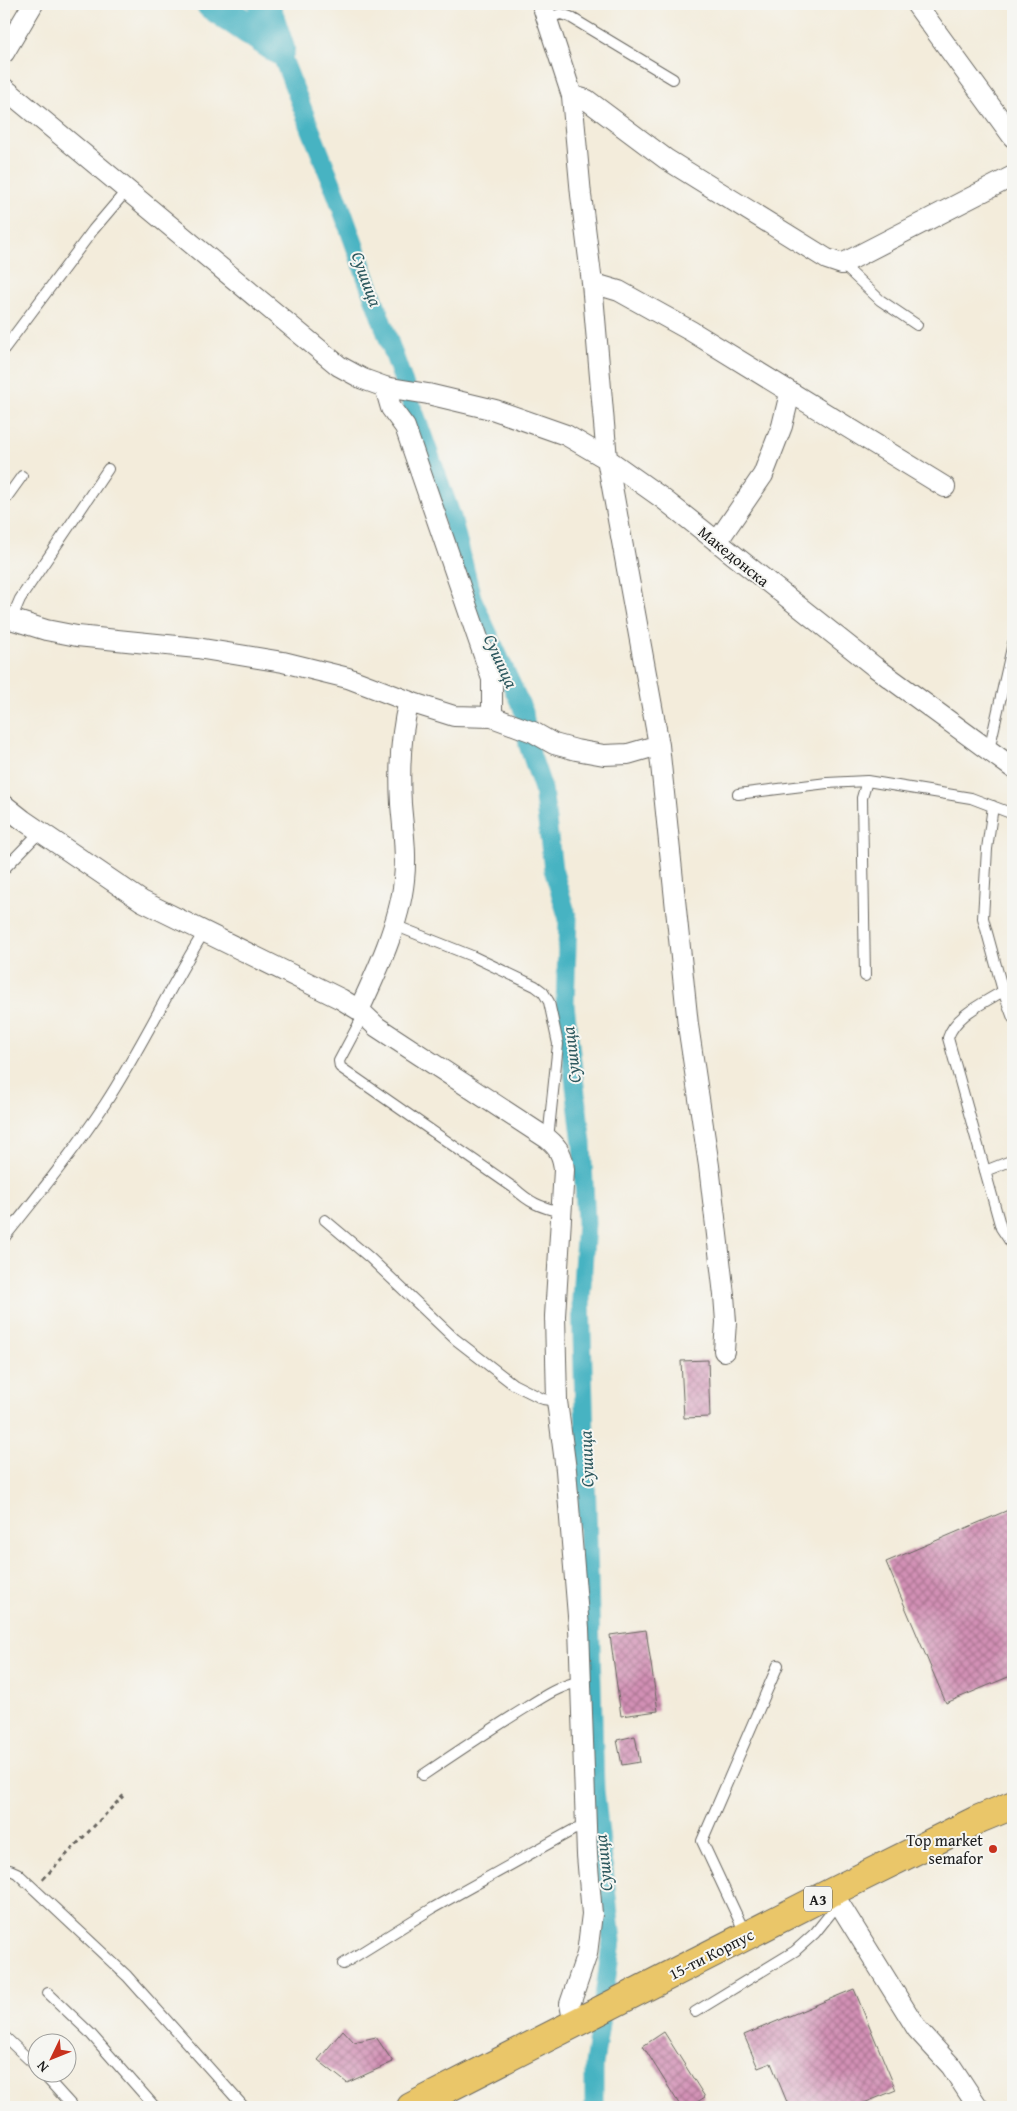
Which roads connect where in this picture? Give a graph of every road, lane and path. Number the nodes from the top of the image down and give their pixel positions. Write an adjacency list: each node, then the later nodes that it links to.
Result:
1 (33, 4): 4 (street)
2 (916, 4): 8 (street)
3 (544, 11): 5 (lane); 7 (street)
4 (4, 53)
5 (673, 79)
6 (4, 88): 10 (street, Македонска)
7 (572, 96): 11 (street); 12 (street)
8 (1013, 137)
9 (1013, 176): 11 (street)
10 (127, 190): 14 (lane); 15 (street, Македонска)
11 (842, 264): 13 (lane)
12 (592, 282): 16 (street); 17 (street)
13 (917, 325)
14 (4, 349)
15 (385, 387): 17 (street, Македонска); 26 (street)
16 (790, 392): 20 (street); 22 (street)
17 (607, 459): 22 (street, Македонска); 27 (street)
18 (108, 469): 23 (lane)
19 (22, 476): 21 (lane)
20 (945, 487)
21 (4, 502)
22 (717, 542): 28 (street, Македонска)
23 (7, 618): 25 (street)
24 (1013, 643): 28 (lane)
25 (409, 701): 26 (street); 37 (street)
26 (492, 717): 27 (street)
27 (659, 745): 50 (street)
28 (989, 750): 29 (street, Македонска)
29 (1013, 768)
30 (867, 781): 31 (lane); 33 (lane); 39 (lane)
31 (738, 794)
32 (4, 805): 35 (street)
33 (993, 806): 34 (lane); 40 (lane)
34 (1013, 814)
35 (40, 832): 36 (lane); 38 (street)
36 (4, 870)
37 (394, 925): 41 (street); 43 (lane)
38 (204, 932): 41 (street); 48 (lane)
39 (865, 976)
40 (1003, 991): 42 (lane); 45 (lane)
41 (361, 1012): 43 (street); 46 (lane)
42 (1013, 1018)
43 (548, 1139): 46 (street)
44 (1013, 1160): 45 (lane)
45 (985, 1171): 49 (lane)
46 (561, 1212): 51 (street)
47 (325, 1220): 51 (lane)
48 (4, 1238)
49 (1013, 1243)
50 (724, 1351)
51 (557, 1401): 53 (street)
52 (778, 1665): 61 (lane)
53 (582, 1680): 54 (lane); 57 (street)
54 (423, 1775)
55 (125, 1794): 59 (path)
56 (1013, 1805): 60 (main road, 15-ти Корпус / A3)
57 (586, 1827): 62 (lane); 65 (street)
58 (4, 1870): 59 (lane)
59 (34, 1889): 72 (lane)
60 (835, 1897): 61 (main road, 15-ти Корпус / A3); 64 (lane); 73 (street)
61 (746, 1936): 65 (main road, 15-ти Корпус / A3)
62 (343, 1964)
63 (48, 1993): 71 (lane)
64 (695, 2012)
65 (580, 2021): 69 (main road, 15-ти Корпус / A3)
66 (4, 2036): 67 (lane)
67 (28, 2059)
68 (52, 2084): 70 (lane)
69 (425, 2104)
70 (73, 2107)
71 (155, 2107)
72 (244, 2107)
73 (978, 2107)

